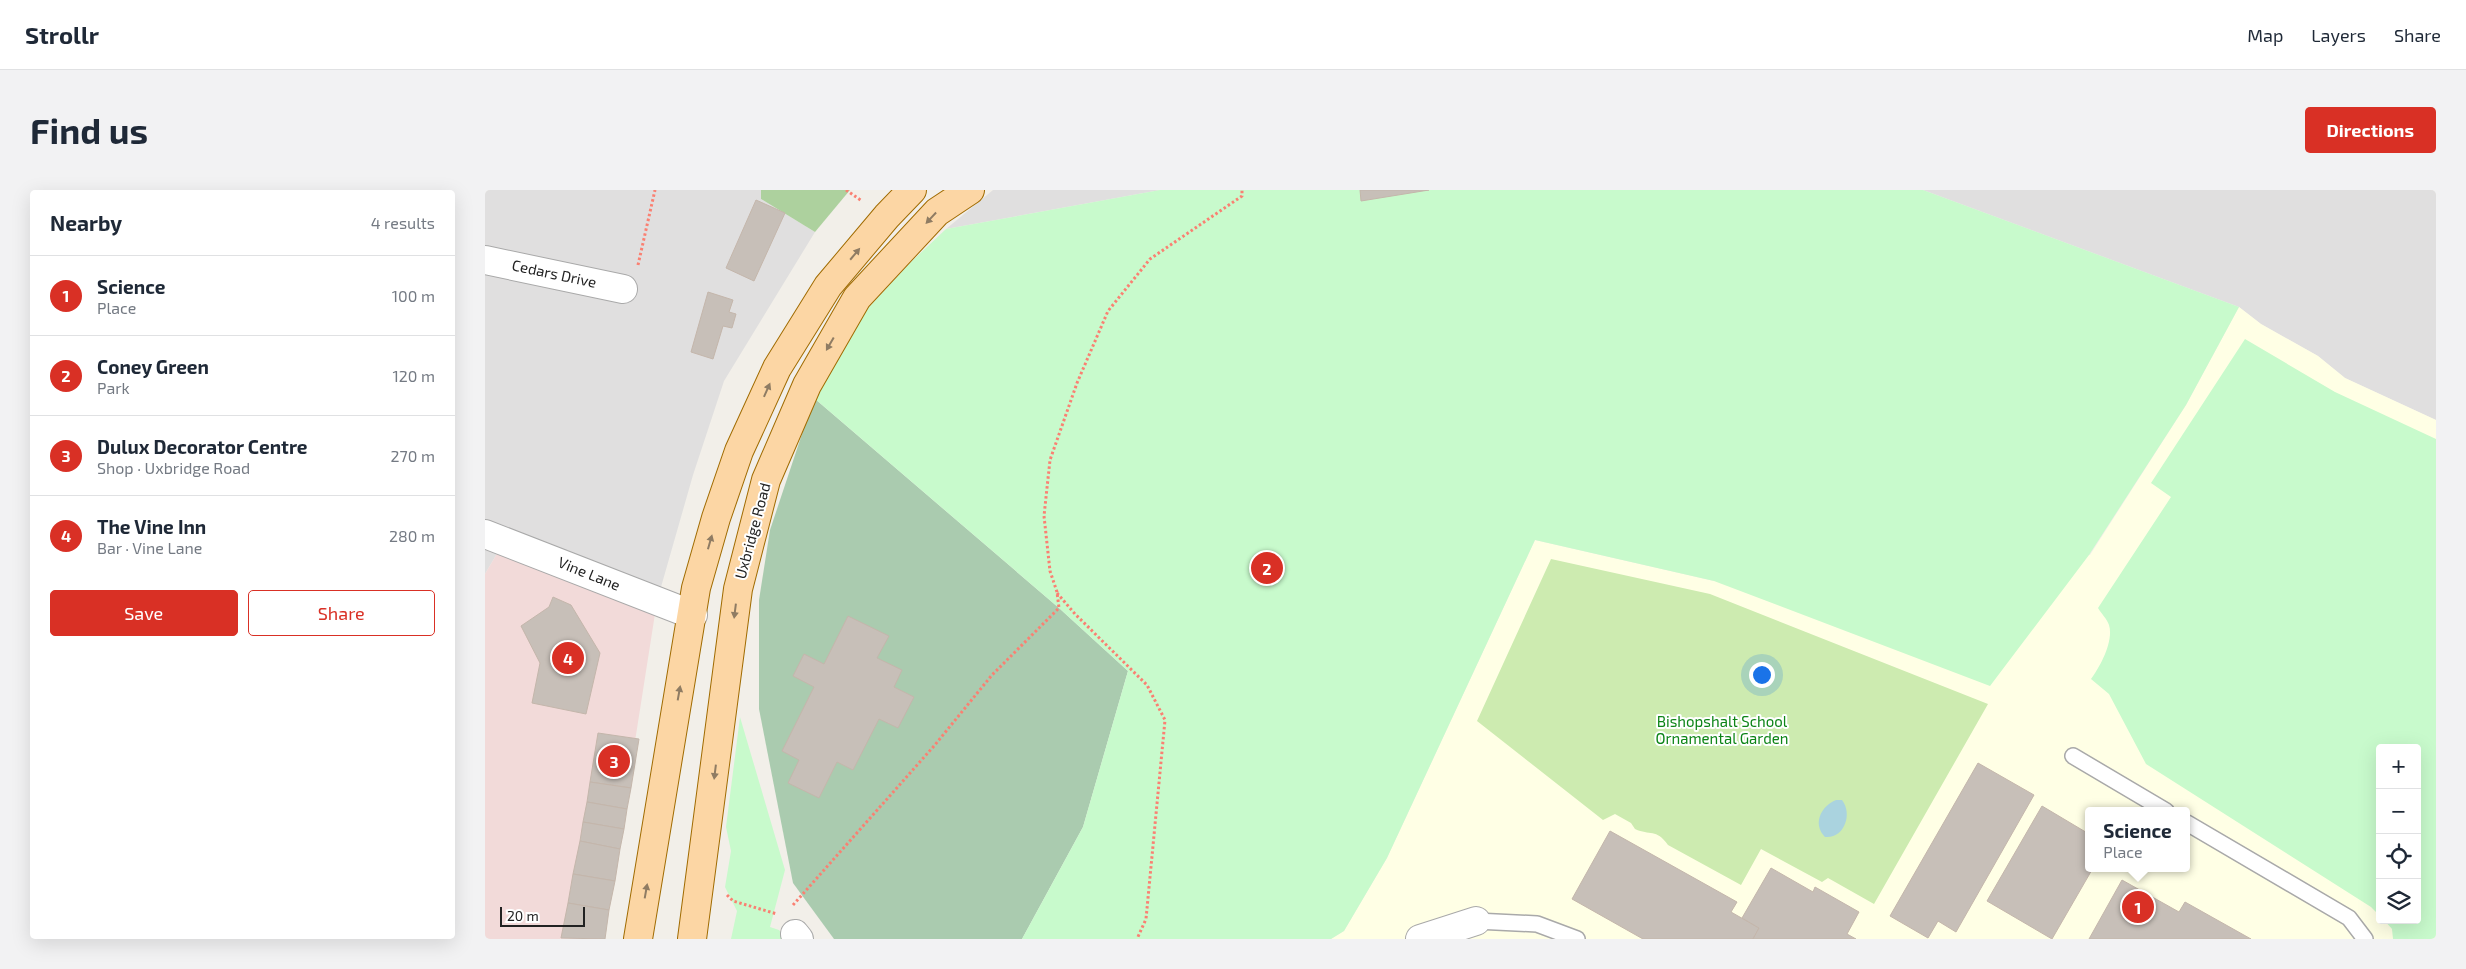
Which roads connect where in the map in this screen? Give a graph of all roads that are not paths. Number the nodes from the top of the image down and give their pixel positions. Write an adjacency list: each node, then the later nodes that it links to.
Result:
1 (912, 190): 6 (main road, one-way to 1)
2 (970, 190): 12 (main road, Uxbridge Road, one-way to 12)
3 (485, 260): 4 (street, Cedars Drive)
4 (623, 289)
5 (485, 534): 6 (street, Vine Lane)
6 (693, 615): 11 (main road, one-way to 6)
7 (2073, 756): 8 (lane)
8 (2159, 807)
9 (2190, 825): 15 (lane)
10 (1476, 921): 13 (street); 14 (lane)
11 (638, 939)
12 (692, 939)
13 (1420, 939)
14 (1577, 939)
15 (2365, 939)

